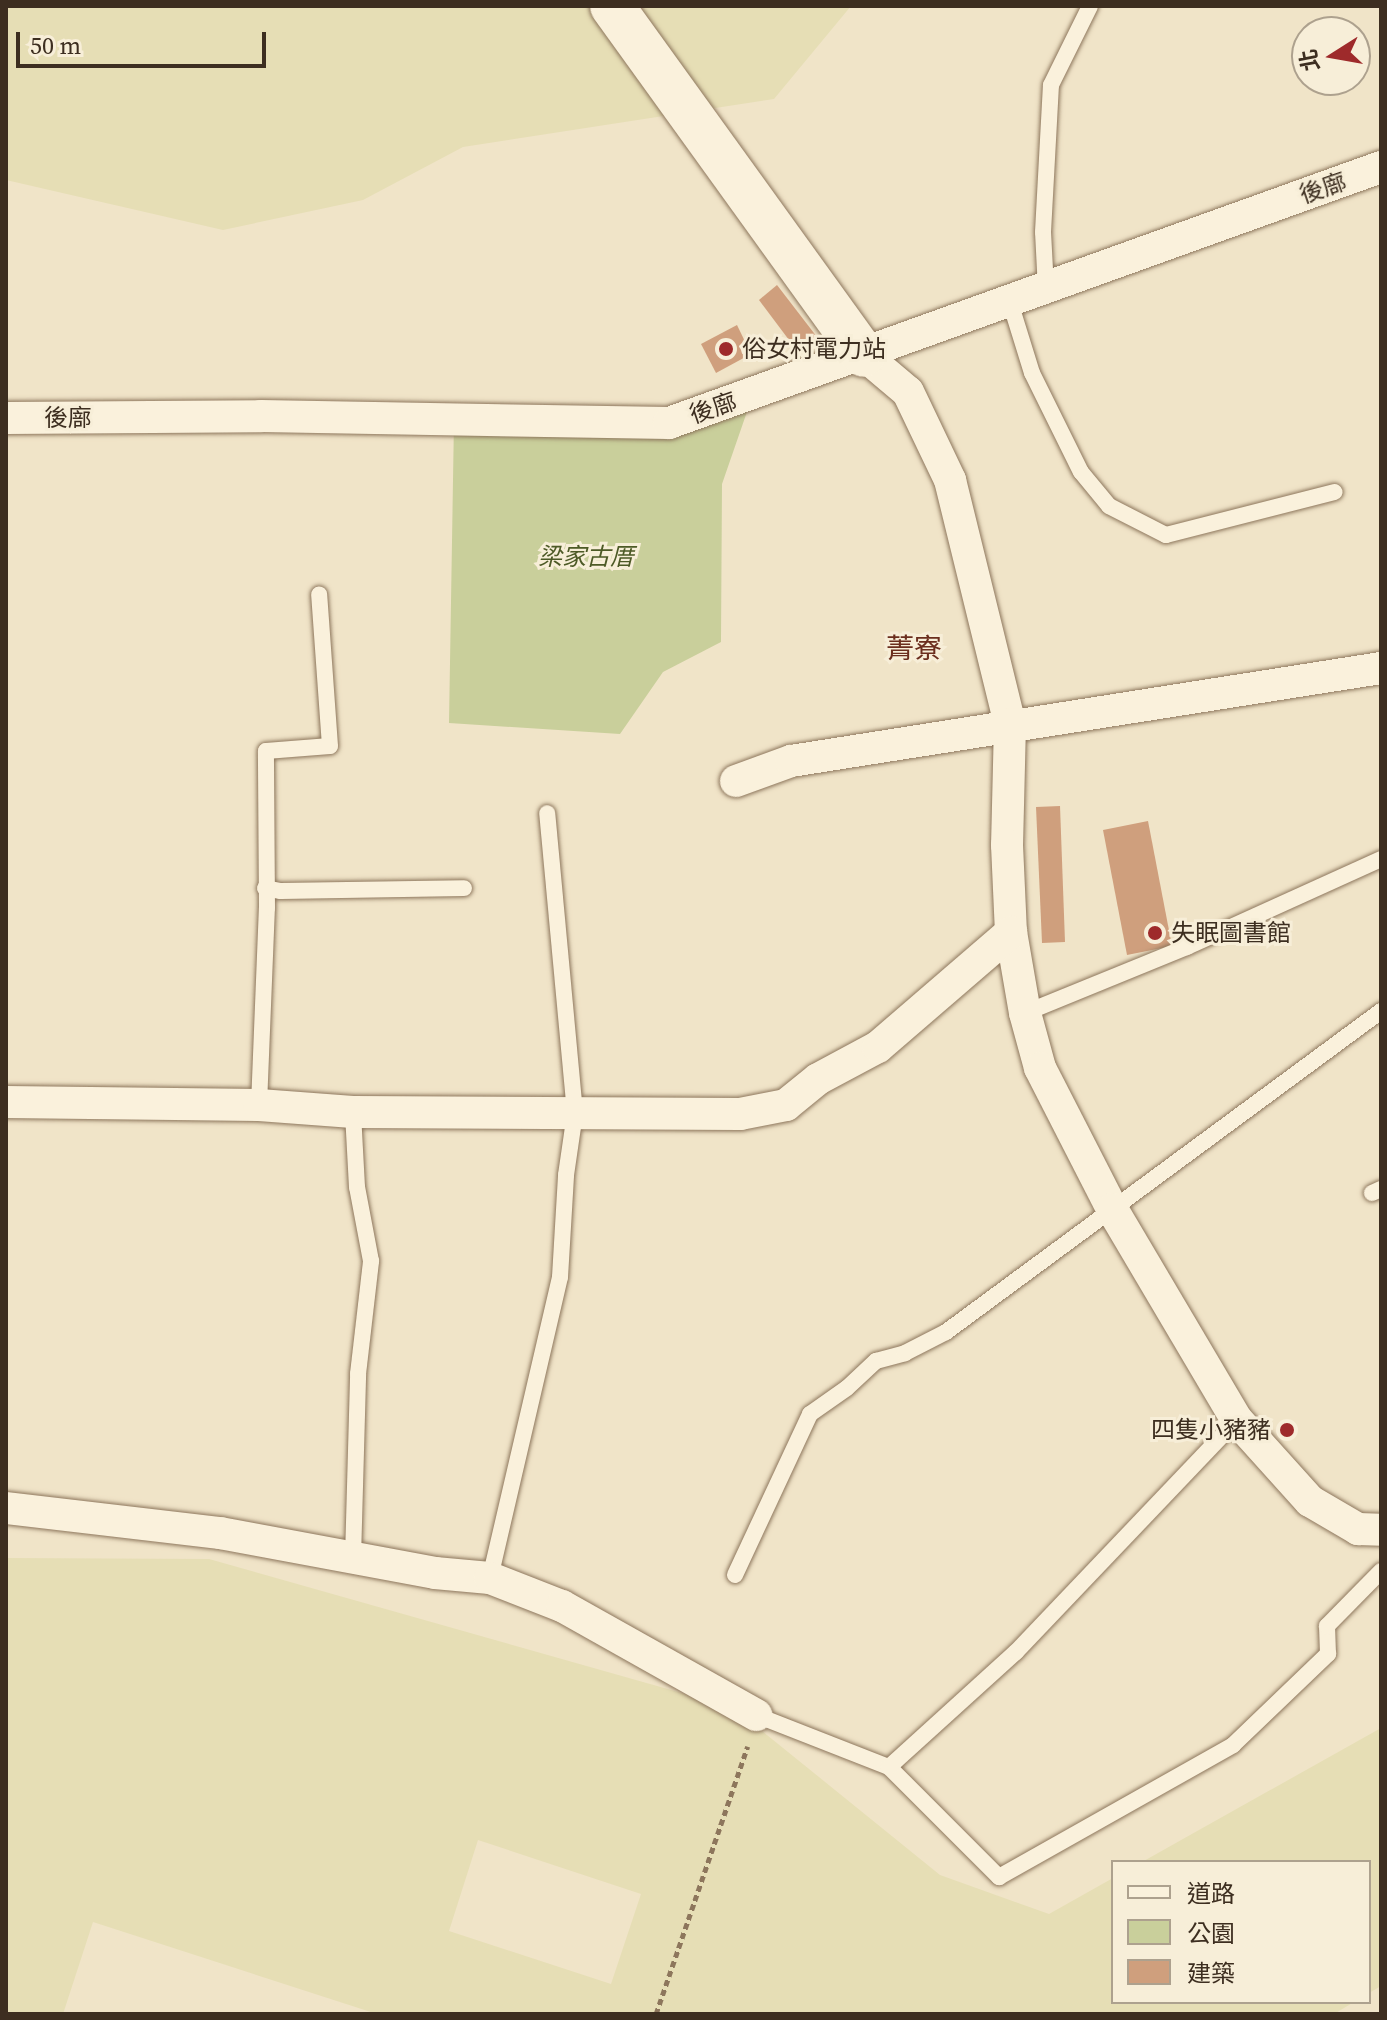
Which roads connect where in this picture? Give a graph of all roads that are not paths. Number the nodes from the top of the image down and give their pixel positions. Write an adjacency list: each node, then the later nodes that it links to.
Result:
1 (612, 6): 6 (street)
2 (1090, 6): 4 (lane)
3 (1381, 167): 4 (street, 後廍)
4 (1046, 289): 5 (street, 後廍)
5 (1010, 302): 6 (street, 後廍); 8 (lane)
6 (864, 355): 7 (street, 後廍); 11 (street)
7 (6, 418)
8 (1335, 492)
9 (319, 594): 15 (lane)
10 (1381, 668): 11 (street)
11 (1010, 724): 12 (street); 17 (street)
12 (736, 781)
13 (547, 813): 23 (lane)
14 (1381, 859): 19 (lane)
15 (265, 888): 16 (lane); 21 (lane)
16 (464, 888)
17 (1011, 932): 19 (street); 23 (street)
18 (1381, 1011): 24 (lane)
19 (1025, 1013): 24 (street)
20 (6, 1102): 21 (street)
21 (259, 1105): 22 (street)
22 (353, 1112): 23 (street); 28 (lane)
23 (575, 1113): 31 (lane)
24 (1112, 1209): 25 (street); 30 (lane)
25 (1237, 1420): 27 (street); 33 (lane)
26 (6, 1508): 28 (street)
27 (1381, 1530)
28 (353, 1558): 31 (street)
29 (1381, 1571): 33 (lane)
30 (735, 1575)
31 (490, 1578): 32 (street)
32 (756, 1715): 33 (lane)
33 (889, 1767)

